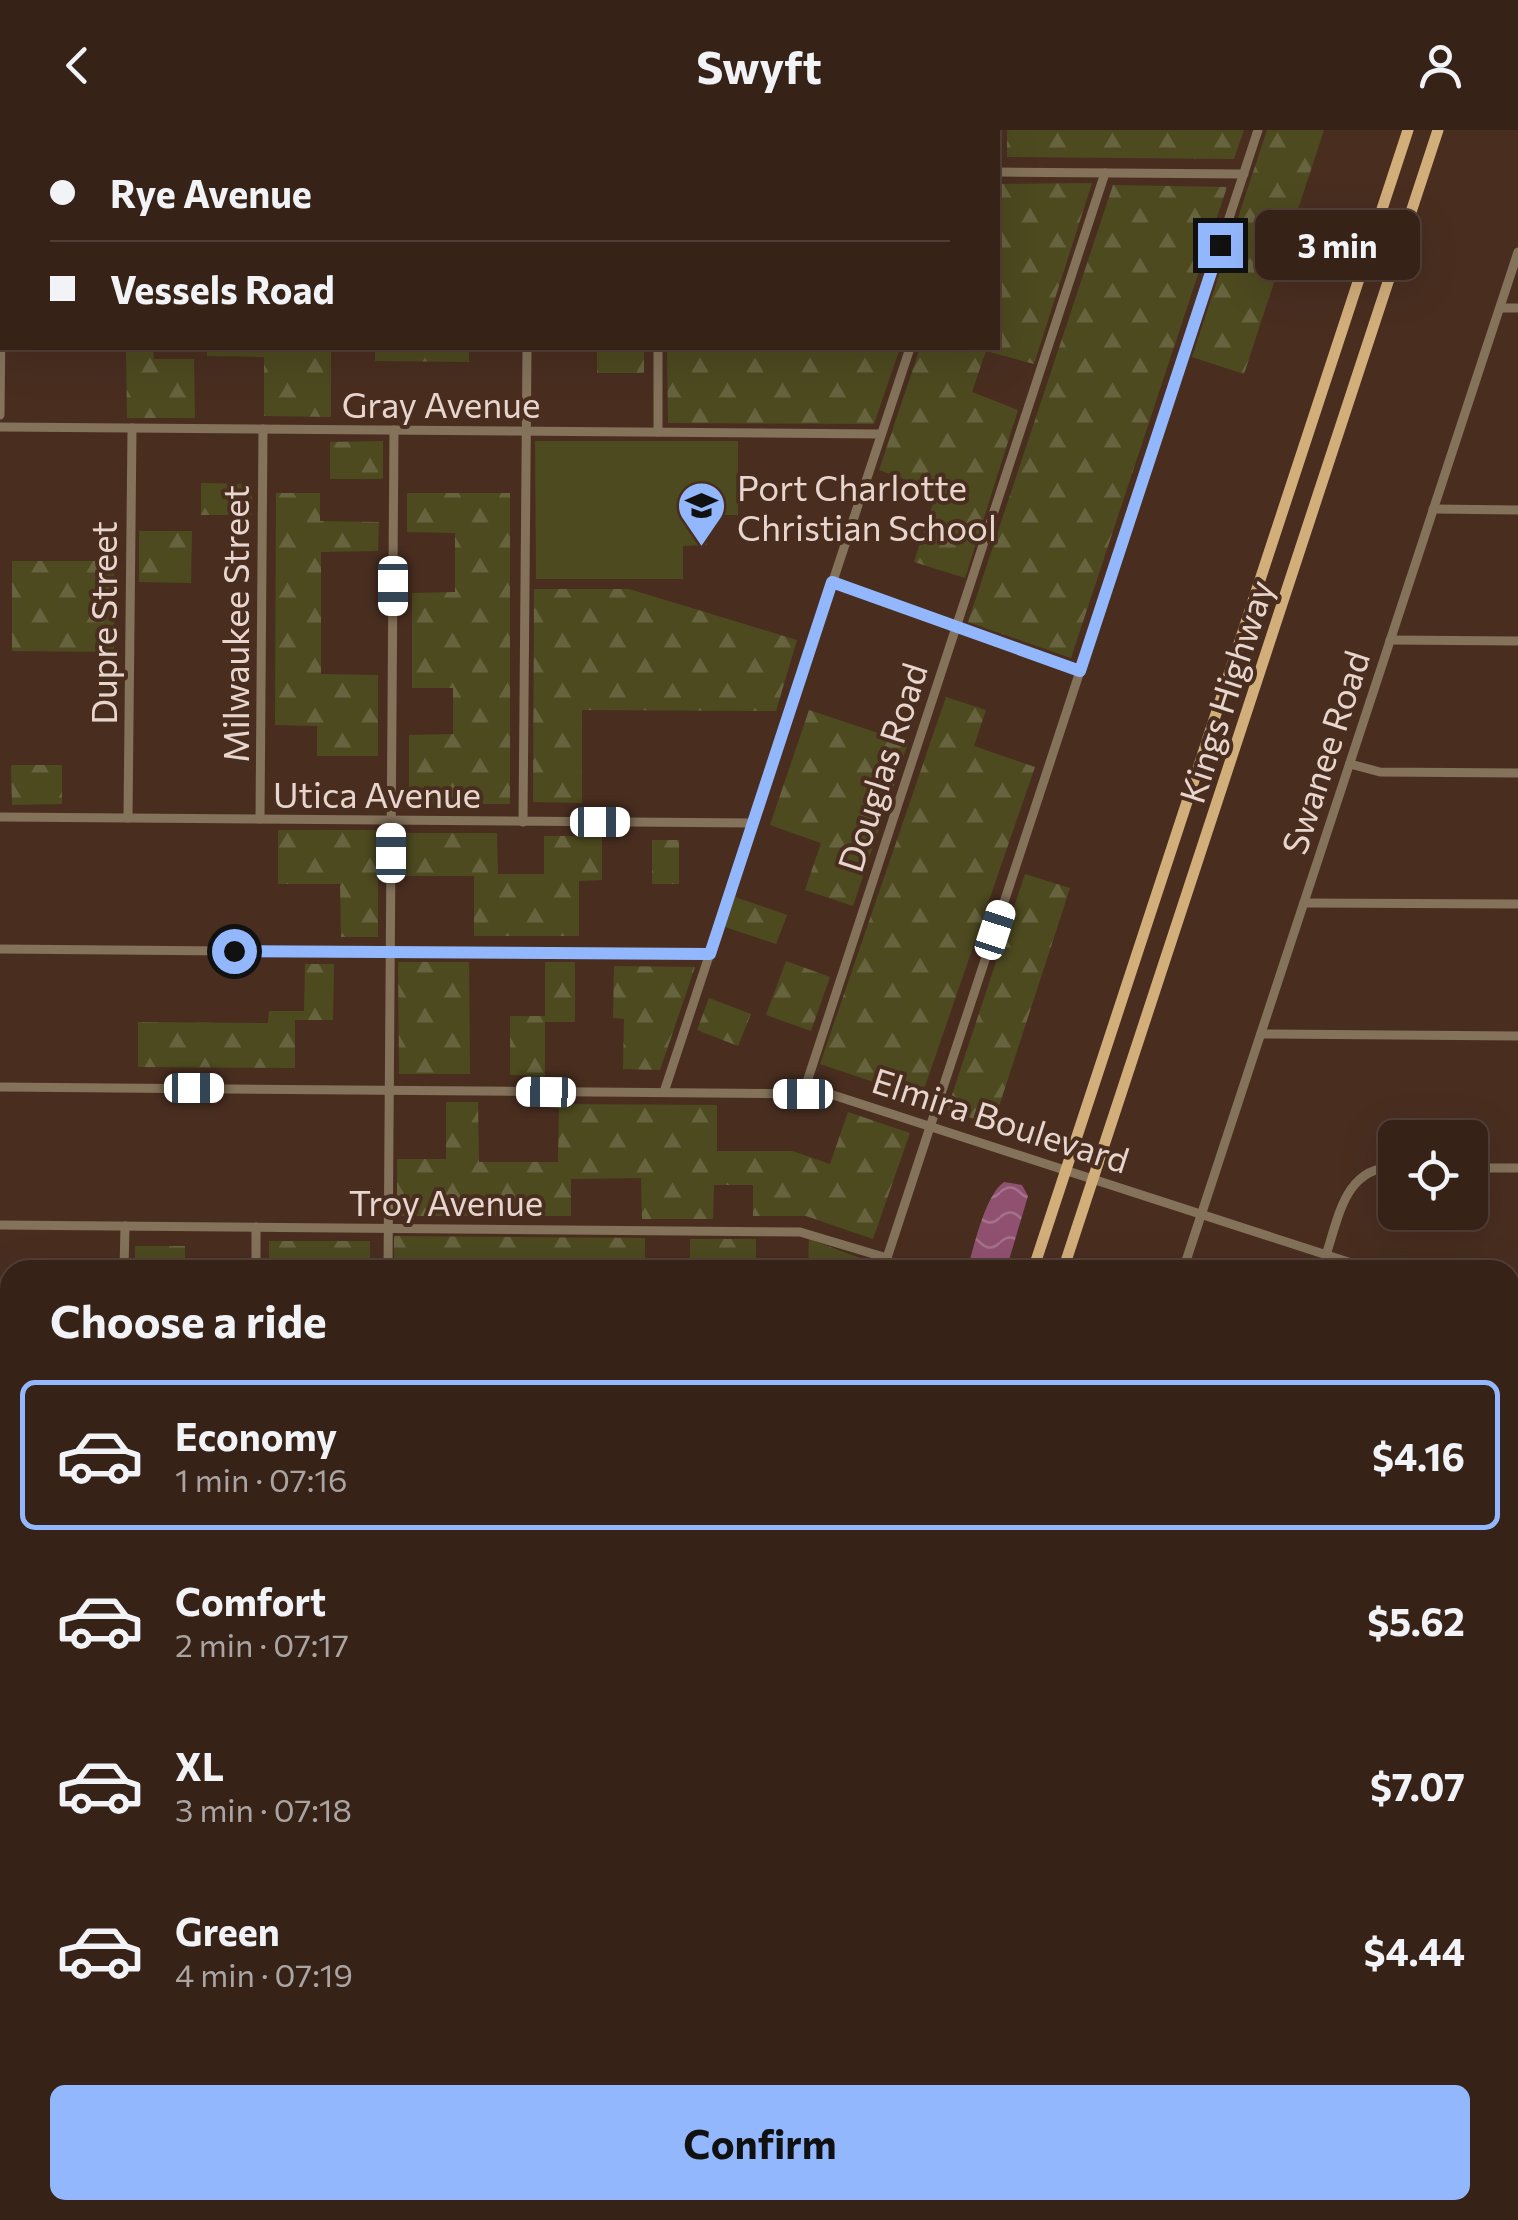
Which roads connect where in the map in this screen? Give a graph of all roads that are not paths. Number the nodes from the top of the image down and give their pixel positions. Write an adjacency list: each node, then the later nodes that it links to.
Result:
1 (1258, 130): 6 (street)
2 (1408, 130): 52 (main road, Kings Highway)
3 (1438, 130): 53 (main road, Kings Highway)
4 (1000, 172): 5 (street)
5 (1106, 173): 6 (street); 25 (street, Douglas Road)
6 (1244, 174): 28 (street)
7 (1518, 252): 8 (street, Swanee Road)
8 (1500, 308): 9 (street); 22 (street, Swanee Road)
9 (1518, 308)
10 (1, 350): 14 (street)
11 (527, 350): 19 (street)
12 (658, 350): 20 (street)
13 (909, 350): 21 (street)
14 (0, 415)
15 (0, 427): 16 (street, Gray Avenue)
16 (132, 428): 17 (street, Gray Avenue); 32 (street, Dupre Street)
17 (263, 429): 18 (street, Gray Avenue); 33 (street, Milwaukee Street)
18 (394, 430): 19 (street, Gray Avenue); 34 (street)
19 (526, 432): 20 (street, Gray Avenue); 35 (street)
20 (658, 432): 21 (street, Gray Avenue)
21 (881, 434): 24 (street)
22 (1433, 509): 23 (street); 26 (street, Swanee Road)
23 (1518, 510)
24 (832, 582): 25 (street); 36 (street)
25 (956, 627): 28 (street); 47 (street, Douglas Road)
26 (1390, 640): 27 (street); 29 (street, Swanee Road)
27 (1518, 641)
28 (1080, 671): 48 (street)
29 (1350, 764): 30 (street); 37 (street, Swanee Road)
30 (1518, 773)
31 (0, 817): 32 (street, Utica Avenue)
32 (128, 818): 33 (street, Utica Avenue)
33 (260, 820): 34 (street, Utica Avenue)
34 (391, 820): 35 (street, Utica Avenue); 40 (street)
35 (523, 822): 36 (street, Utica Avenue)
36 (753, 824): 41 (street)
37 (1304, 903): 38 (street); 42 (street, Swanee Road)
38 (1518, 904)
39 (0, 949): 40 (street)
40 (390, 952): 41 (street); 45 (street)
41 (710, 954): 46 (street)
42 (1261, 1034): 43 (street); 54 (street, Swanee Road)
43 (1518, 1036)
44 (0, 1087): 45 (street, Elmira Boulevard)
45 (389, 1090): 46 (street, Elmira Boulevard); 58 (street)
46 (664, 1092): 47 (street, Elmira Boulevard)
47 (803, 1094): 48 (street, Elmira Boulevard)
48 (931, 1124): 52 (street, Elmira Boulevard); 60 (street)
49 (1378, 1168): 59 (street)
50 (1488, 1168): 51 (street)
51 (1518, 1168)
52 (1066, 1169): 53 (street, Elmira Boulevard); 64 (main road, Kings Highway)
53 (1094, 1178): 54 (street, Elmira Boulevard); 65 (main road, Kings Highway)
54 (1202, 1214): 59 (street, Elmira Boulevard); 66 (street, Swanee Road)
55 (0, 1225): 56 (street, Troy Avenue)
56 (125, 1226): 57 (street, Troy Avenue); 61 (street)
57 (256, 1227): 58 (street, Troy Avenue); 62 (street)
58 (388, 1228): 60 (street, Troy Avenue); 63 (street)
59 (1326, 1255): 67 (street, Elmira Boulevard)
60 (887, 1258)
61 (124, 1260)
62 (256, 1260)
63 (388, 1260)
64 (1036, 1260)
65 (1066, 1260)
66 (1186, 1260)
67 (1342, 1260)

